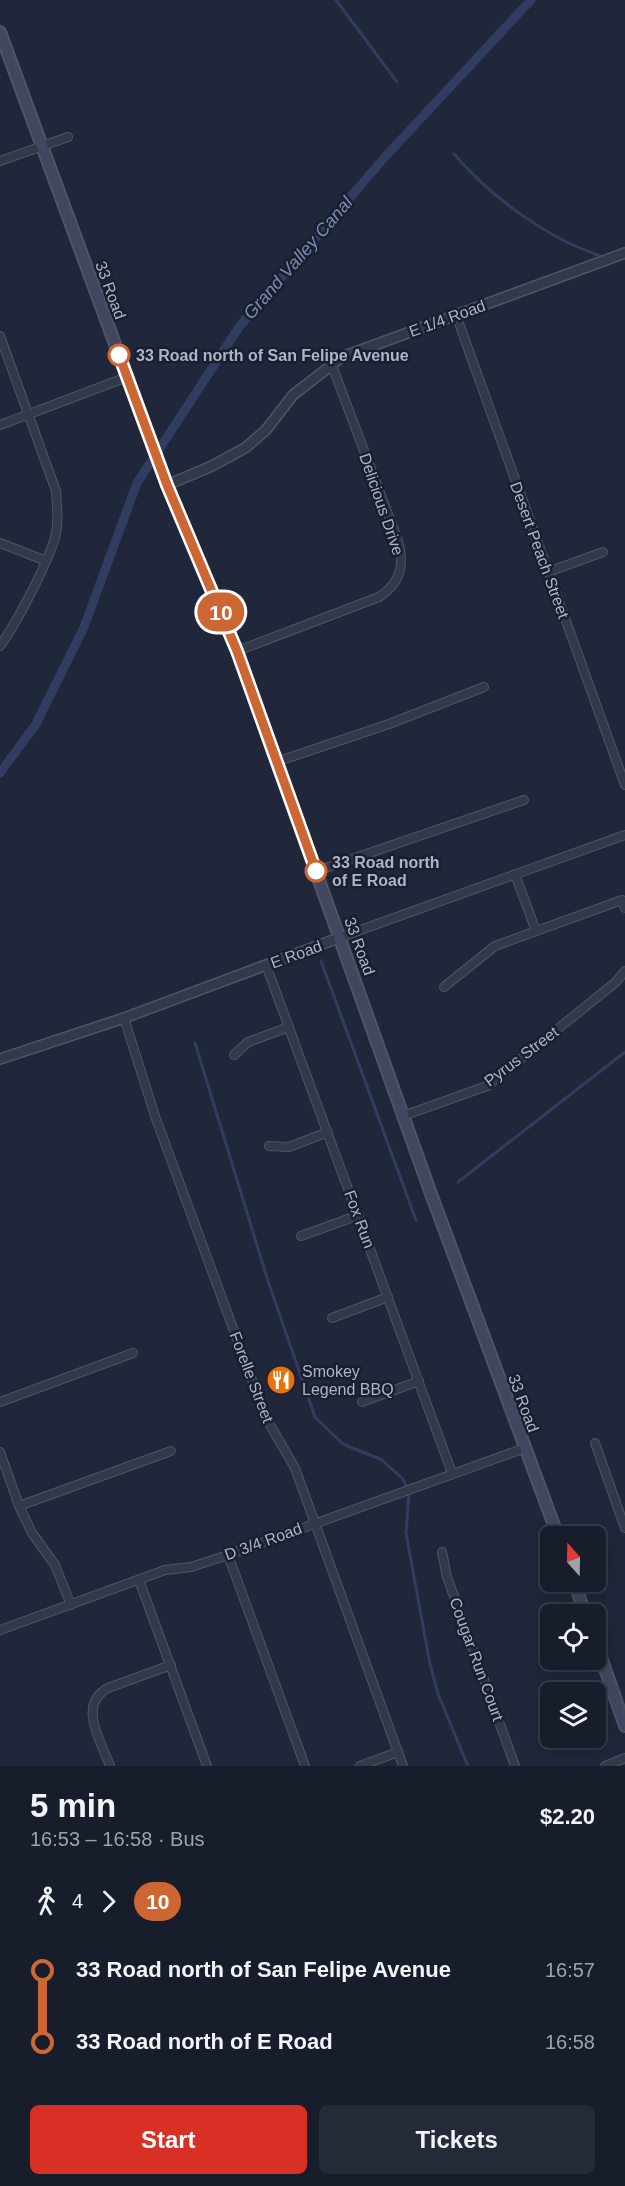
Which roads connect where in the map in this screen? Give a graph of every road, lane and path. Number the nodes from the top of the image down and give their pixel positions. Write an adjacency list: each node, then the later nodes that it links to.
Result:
1 (0, 32): 3 (main road, 33 Road)
2 (68, 137): 3 (street)
3 (43, 146): 4 (street); 9 (main road, 33 Road)
4 (0, 161)
5 (625, 253): 6 (street, E 1/4 Road)
6 (456, 315): 8 (street, E 1/4 Road); 16 (street, Desert Peach Street)
7 (0, 336): 10 (street)
8 (331, 363): 12 (street, E 1/4 Road); 18 (street, Delicious Drive)
9 (127, 377): 10 (street); 12 (main road, 33 Road)
10 (28, 414): 11 (street); 15 (street)
11 (0, 425)
12 (167, 485): 18 (main road, 33 Road)
13 (0, 543): 15 (street)
14 (603, 552): 16 (street)
15 (46, 561): 17 (street)
16 (548, 572): 21 (street, Desert Peach Street)
17 (0, 646)
18 (237, 651): 20 (main road, 33 Road)
19 (484, 687): 20 (street)
20 (276, 762): 24 (main road, 33 Road)
21 (625, 785)
22 (524, 800): 24 (street)
23 (625, 835): 25 (street, E Road)
24 (316, 871): 28 (main road, 33 Road)
25 (515, 874): 27 (street); 28 (street, E Road)
26 (624, 904): 27 (street)
27 (536, 931): 31 (street)
28 (341, 937): 29 (street, E Road); 36 (main road, 33 Road)
29 (266, 965): 32 (street, E Road); 33 (street, Fox Run)
30 (625, 971): 36 (street, Pyrus Street)
31 (444, 987)
32 (124, 1018): 35 (street, E Road); 53 (street, Forelle Street)
33 (290, 1027): 34 (street); 37 (street, Fox Run)
34 (234, 1055)
35 (0, 1059)
36 (403, 1116): 48 (main road, 33 Road)
37 (328, 1132): 38 (street); 39 (street, Fox Run)
38 (269, 1146)
39 (358, 1215): 40 (street); 41 (street, Fox Run)
40 (301, 1236)
41 (388, 1297): 42 (street); 44 (street, Fox Run)
42 (332, 1318)
43 (133, 1353): 45 (street)
44 (419, 1381): 46 (street); 51 (street, Fox Run)
45 (0, 1402)
46 (362, 1402)
47 (594, 1443): 55 (street)
48 (525, 1448): 51 (street, D 3/4 Road); 54 (main road, 33 Road)
49 (171, 1451): 52 (street)
50 (0, 1452): 52 (street)
51 (452, 1473): 53 (street, D 3/4 Road)
52 (19, 1506): 59 (street)
53 (314, 1522): 57 (street, D 3/4 Road); 64 (street, Forelle Street)
54 (554, 1526)
55 (625, 1528)
56 (442, 1552): 71 (street, Cougar Run Court)
57 (228, 1555): 58 (street, D 3/4 Road); 68 (street)
58 (139, 1580): 59 (street, D 3/4 Road); 61 (street)
59 (71, 1605): 60 (street, D 3/4 Road)
60 (0, 1630)
61 (171, 1665): 66 (street); 67 (street)
62 (606, 1670): 63 (main road)
63 (625, 1726)
64 (398, 1752): 69 (street); 70 (street, Forelle Street)
65 (625, 1758): 72 (street)
66 (110, 1766)
67 (207, 1766)
68 (305, 1766)
69 (360, 1766)
70 (403, 1766)
71 (515, 1766)
72 (604, 1766)

